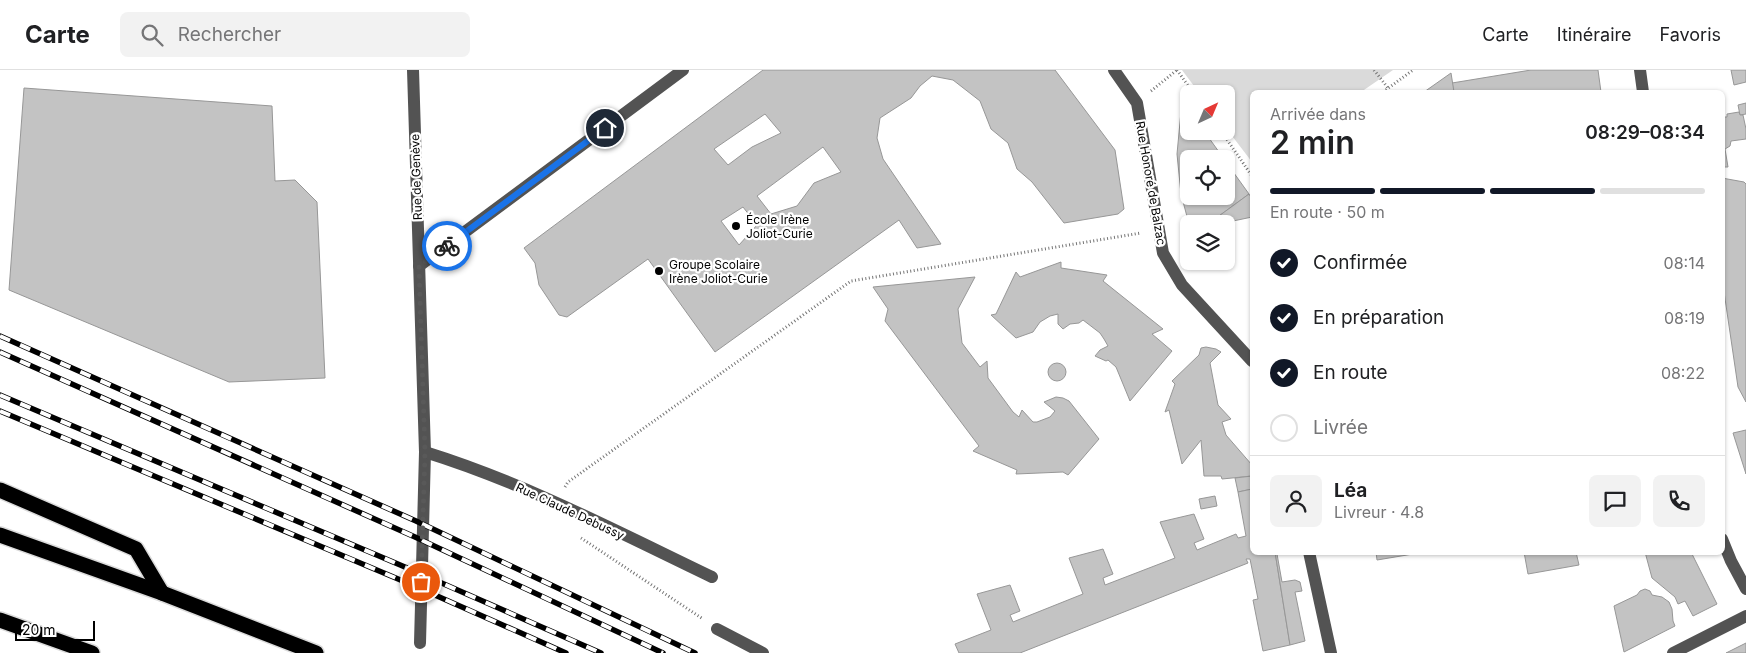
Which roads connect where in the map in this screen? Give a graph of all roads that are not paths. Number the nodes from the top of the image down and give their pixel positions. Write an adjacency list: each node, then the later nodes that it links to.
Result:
1 (413, 70): 6 (street, Rue de Genève)
2 (682, 70): 6 (street)
3 (1114, 70): 7 (street, Rue Honoré de Balzac)
4 (1640, 70): 5 (street)
5 (1642, 90)
6 (419, 266): 8 (street, Rue de Genève)
7 (1250, 359)
8 (425, 452): 13 (street, Rue Claude Debussy); 19 (street, Rue de Genève)
9 (0, 490): 15 (highway)
10 (0, 535): 15 (highway)
11 (1725, 547): 14 (street)
12 (1310, 555): 23 (street)
13 (712, 578)
14 (1746, 589)
15 (162, 593): 21 (highway)
16 (1746, 616): 24 (street)
17 (0, 620): 20 (highway)
18 (717, 629): 22 (street)
19 (420, 643)
20 (92, 653)
21 (316, 653)
22 (762, 653)
23 (1331, 653)
24 (1673, 653)

